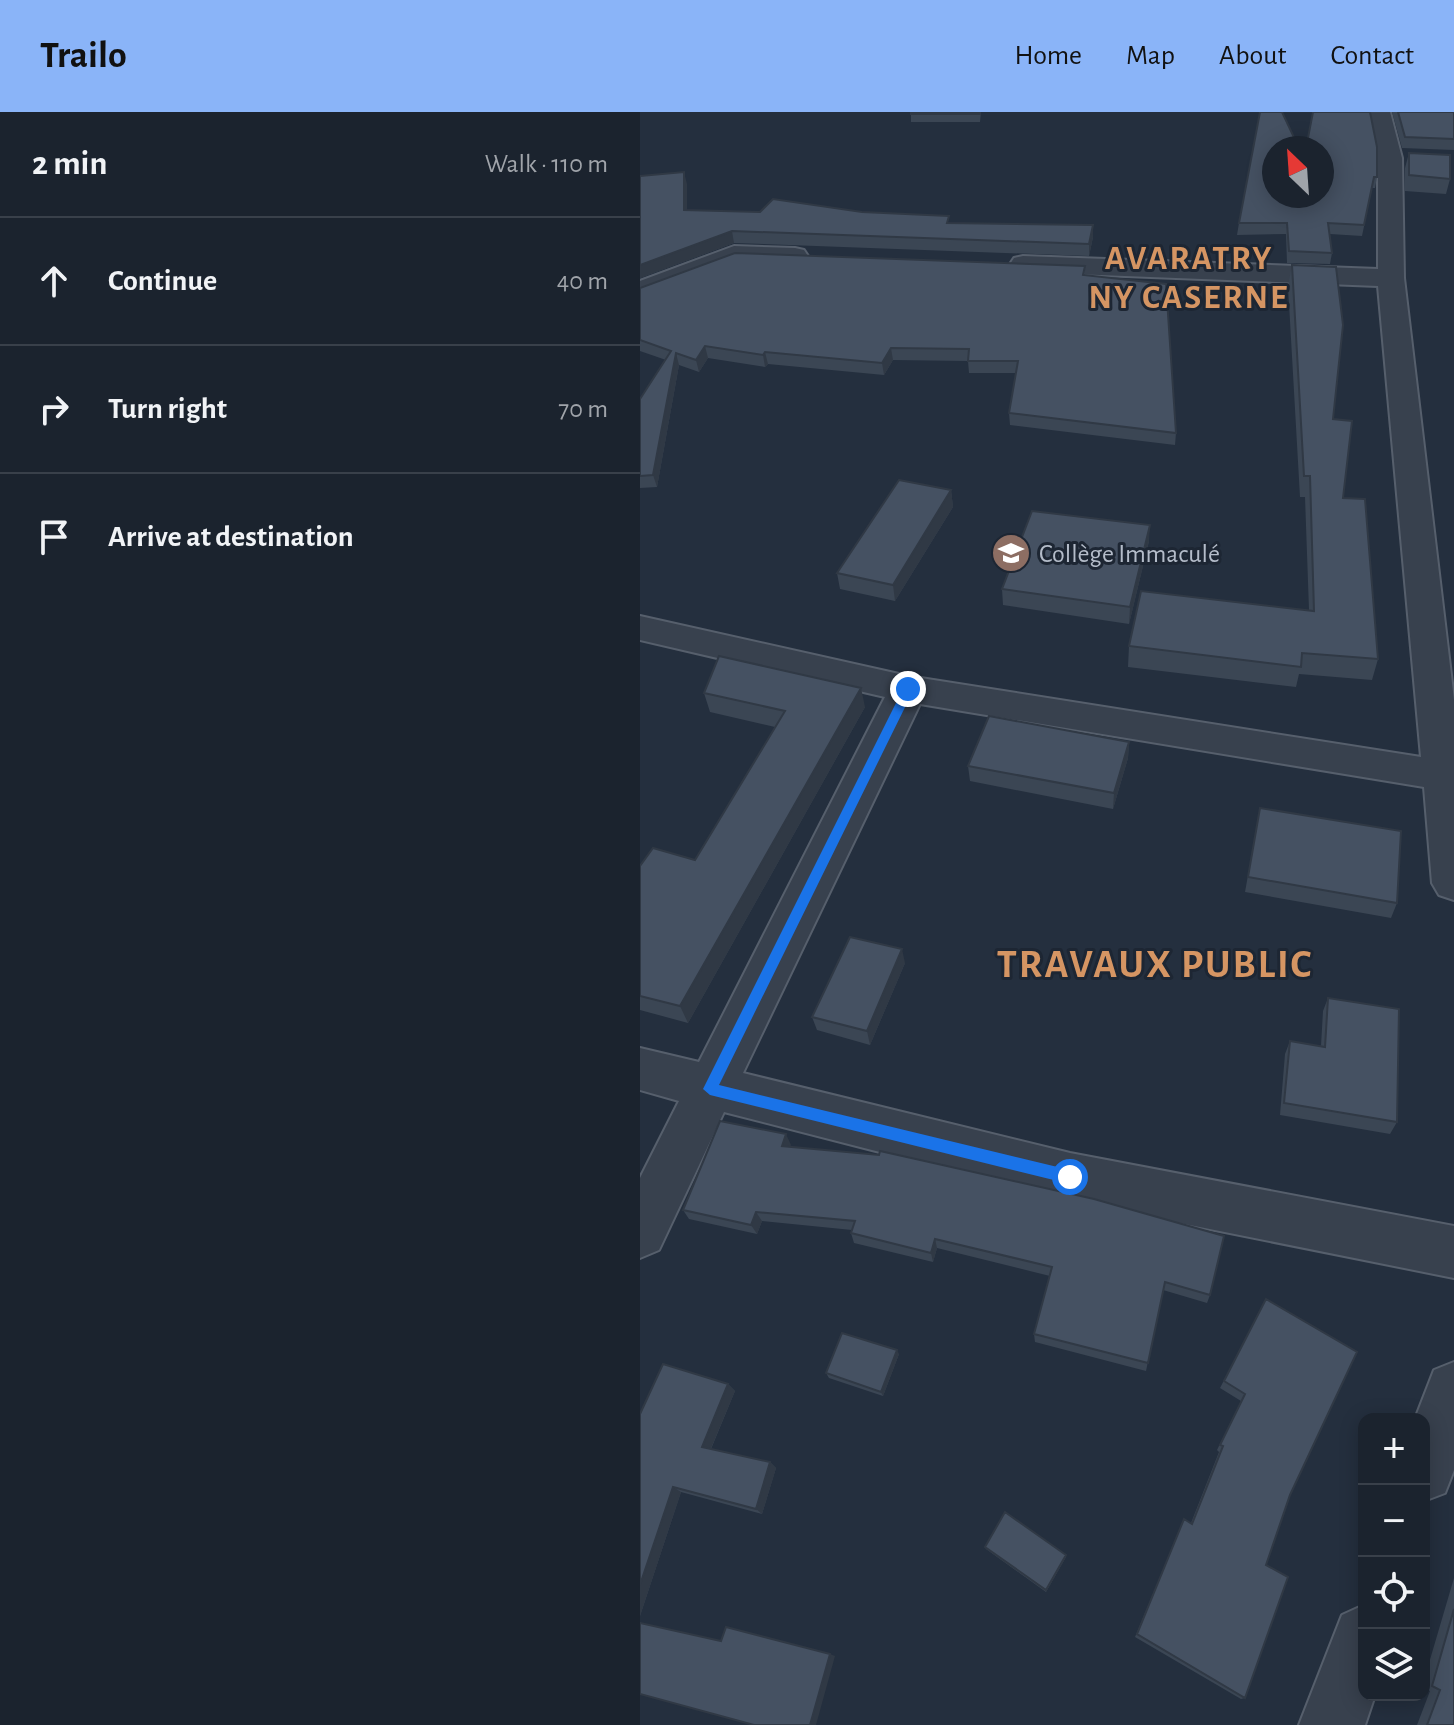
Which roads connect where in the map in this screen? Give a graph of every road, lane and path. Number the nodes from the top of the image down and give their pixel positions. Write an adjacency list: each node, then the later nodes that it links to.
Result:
1 (1379, 112): 4 (street)
2 (828, 257): 5 (street)
3 (1000, 263): 4 (street)
4 (1391, 278): 8 (street)
5 (640, 290)
6 (640, 628): 7 (street)
7 (908, 689): 8 (street); 11 (street)
8 (1447, 776): 9 (street)
9 (1454, 883)
10 (640, 1069): 11 (street)
11 (710, 1089): 12 (street); 13 (street)
12 (640, 1232)
13 (1454, 1252)
14 (1454, 1390): 15 (street)
15 (1430, 1456)
16 (1358, 1654): 17 (street)
17 (1332, 1725)

